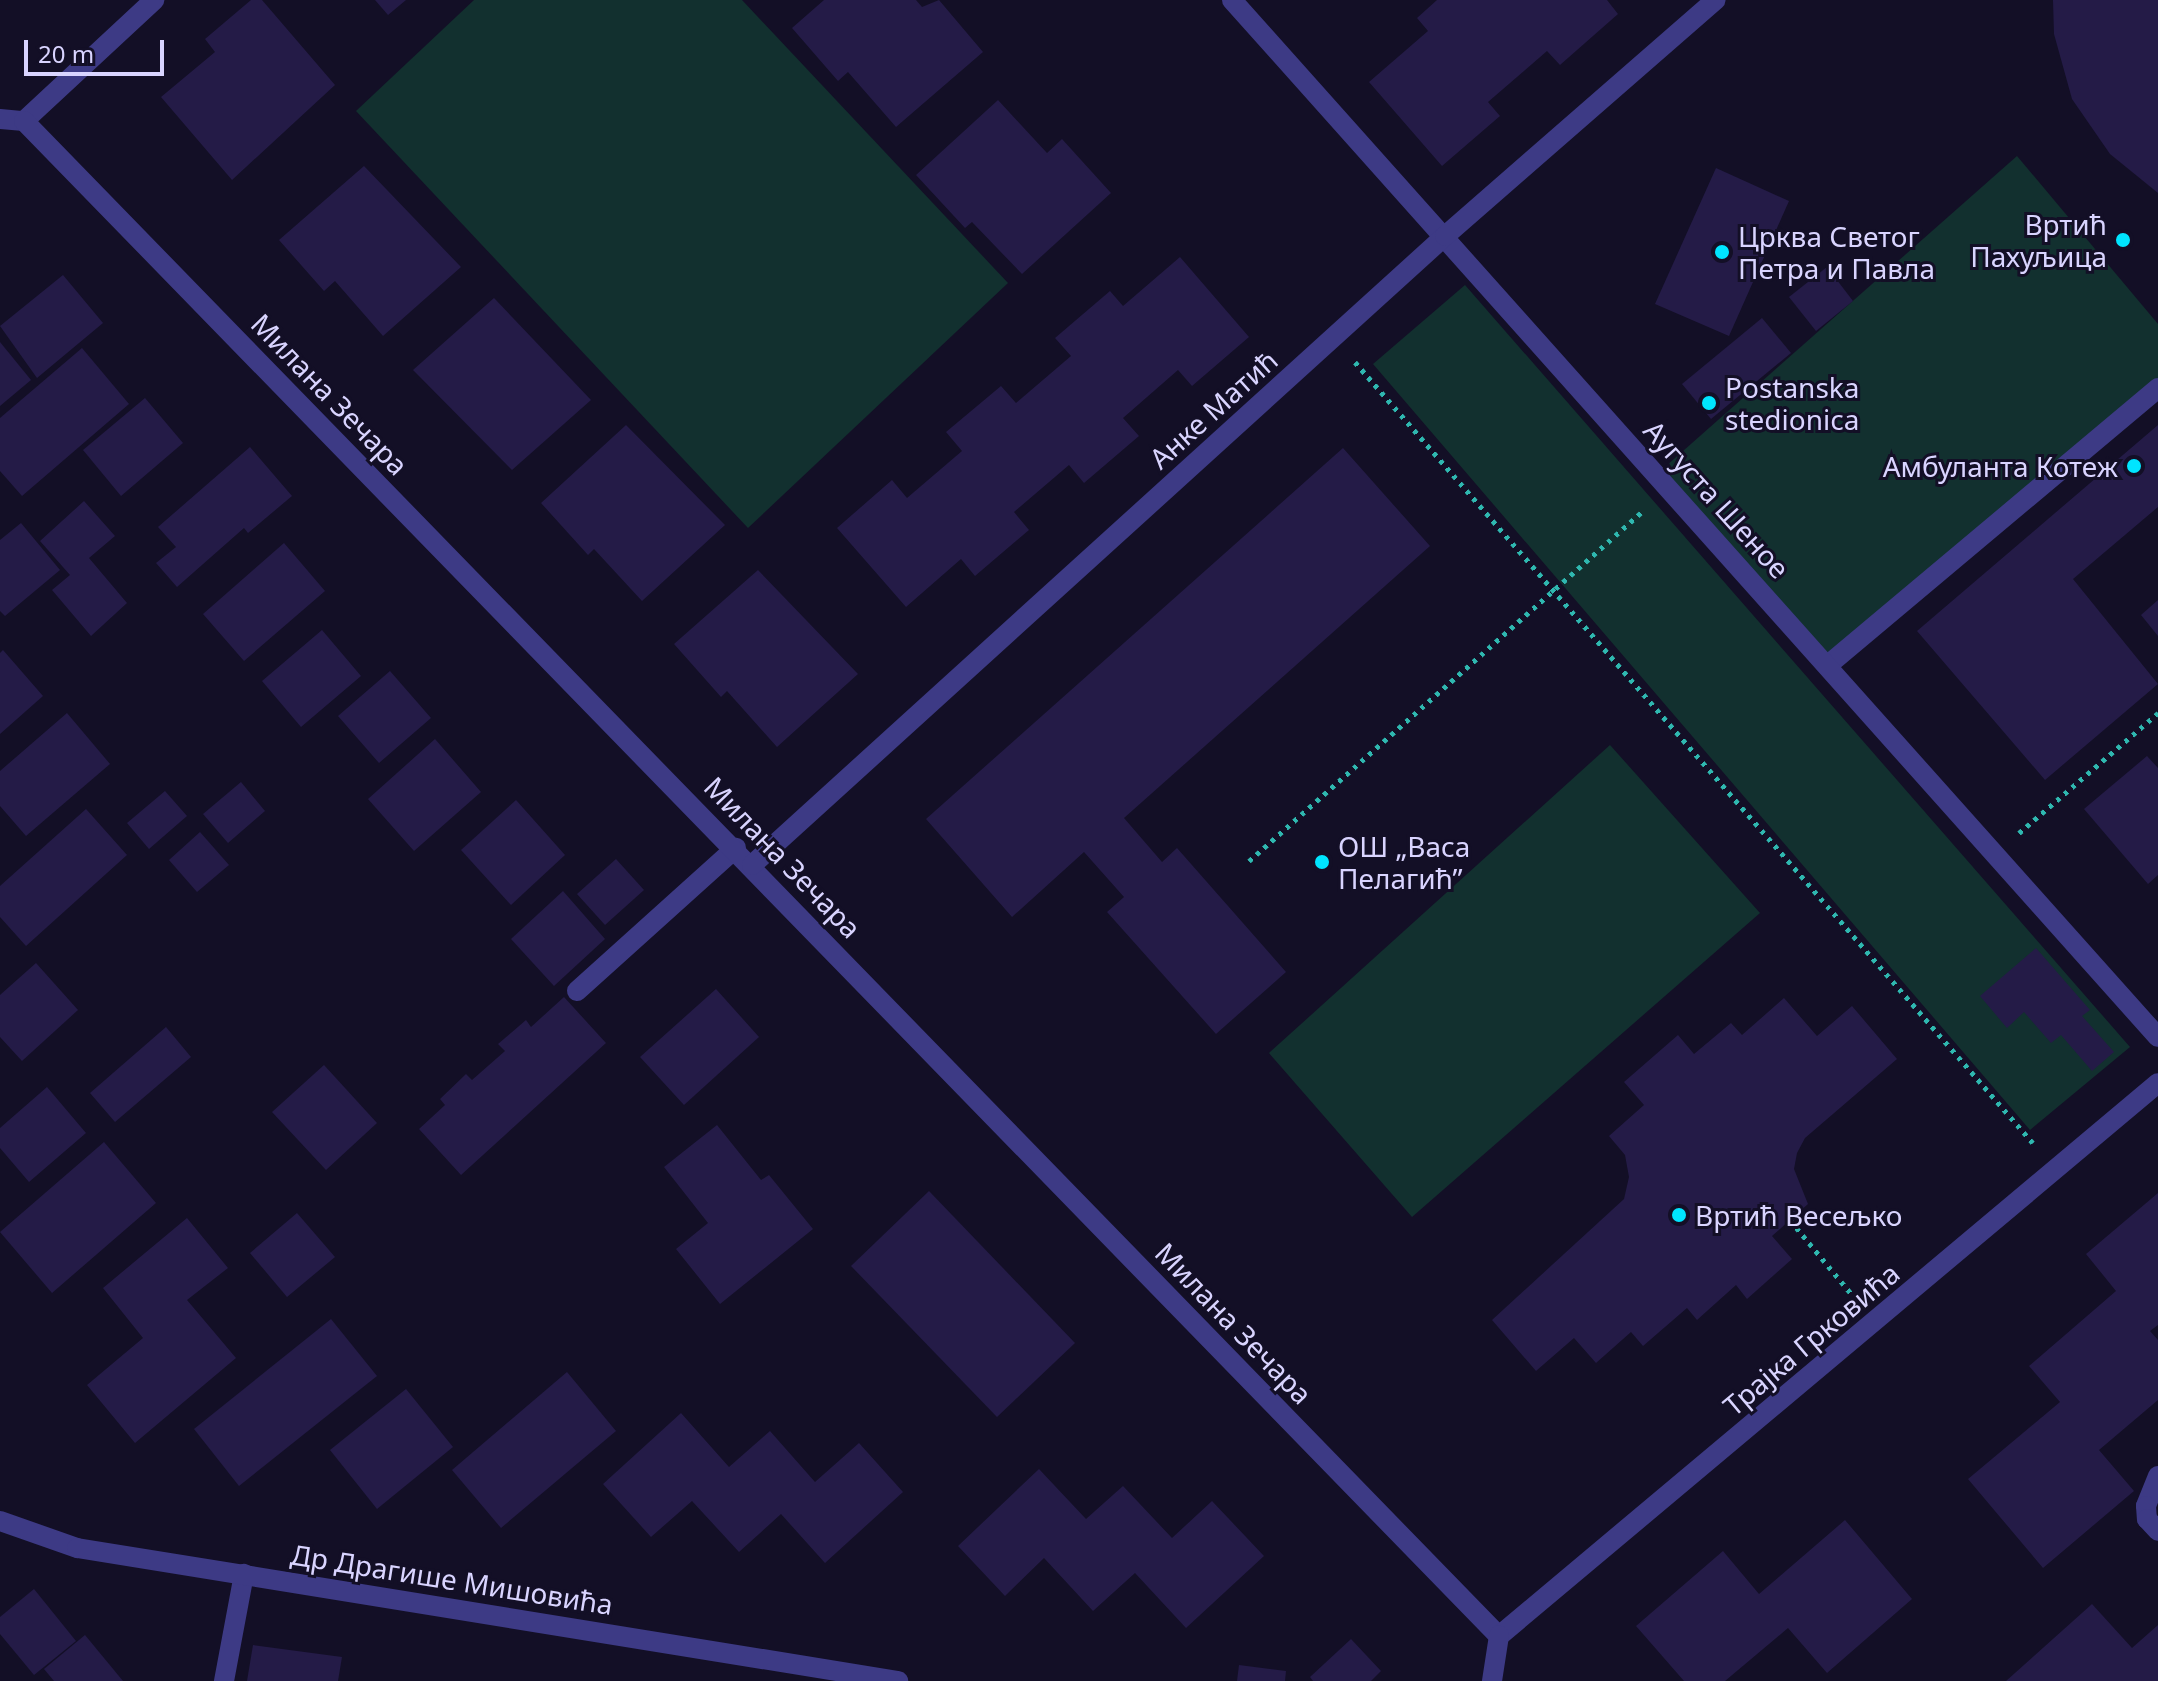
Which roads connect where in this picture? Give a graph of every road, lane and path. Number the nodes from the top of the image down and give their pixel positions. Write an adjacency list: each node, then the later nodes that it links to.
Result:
1 (154, 0): 5 (street)
2 (1232, 0): 6 (street, Аугуста Шеное)
3 (1716, 0): 6 (street, Анке Матић)
4 (0, 119): 5 (street)
5 (24, 121): 13 (street, Милана Зечара)
6 (1445, 236): 7 (street, Анке Матић); 9 (street, Аугуста Шеное)
7 (1334, 337): 10 (path); 16 (street, Анке Матић)
8 (2158, 388): 11 (street)
9 (1669, 487): 10 (path); 11 (street, Аугуста Шеное)
10 (1555, 592): 15 (path); 20 (path)
11 (1828, 665): 14 (street, Аугуста Шеное)
12 (2158, 713): 14 (path)
13 (736, 848): 16 (street, Милана Зечара); 17 (street)
14 (1995, 854): 18 (street, Аугуста Шеное)
15 (1249, 861)
16 (752, 865): 27 (street, Милана Зечара)
17 (577, 991)
18 (2158, 1037)
19 (2158, 1083): 20 (street, Трајка Грковића)
20 (2057, 1171): 27 (street, Трајка Грковића)
21 (1790, 1220): 22 (path)
22 (1843, 1283)
23 (2158, 1476): 25 (street)
24 (0, 1521): 26 (street, Др Драгише Мишовића)
25 (2158, 1531)
26 (244, 1574): 28 (street); 29 (street, Др Драгише Мишовића)
27 (1499, 1636): 30 (street)
28 (224, 1681)
29 (898, 1681)
30 (1492, 1681)

